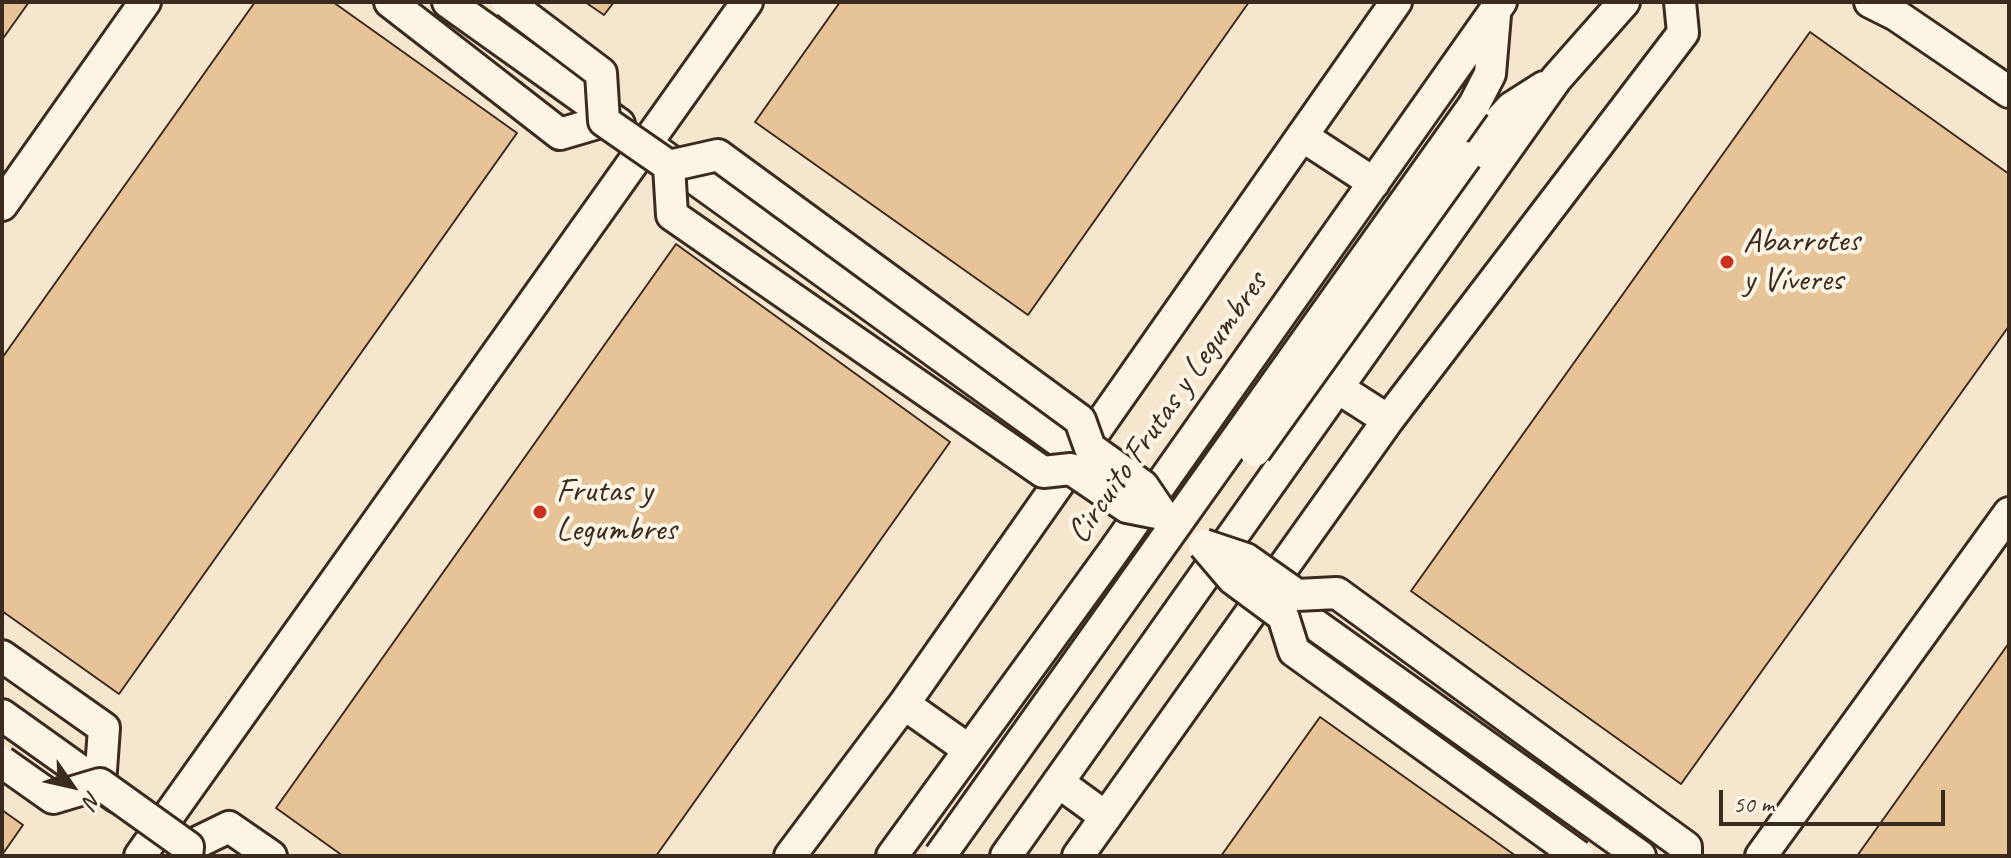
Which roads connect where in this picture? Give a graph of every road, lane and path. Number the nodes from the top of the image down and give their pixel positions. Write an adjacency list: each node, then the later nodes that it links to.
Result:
1 (145, 2): 17 (street)
2 (390, 2): 13 (street)
3 (448, 2): 15 (street)
4 (507, 2): 13 (street, bridge)
5 (747, 2): 15 (street)
6 (1396, 2): 14 (street)
7 (1624, 2): 11 (street)
8 (1680, 2): 19 (street)
9 (1870, 2): 12 (street)
10 (1498, 7): 16 (street, Circuito Frutas y Legumbres); 22 (street, bridge)
11 (1556, 79): 18 (street); 22 (street, bridge)
12 (2009, 92)
13 (604, 121): 15 (street, bridge)
14 (1302, 136): 16 (street); 20 (street)
15 (658, 155): 20 (street); 22 (street, bridge); 22 (street, bridge); 32 (street)
16 (1374, 183): 22 (street, Circuito Frutas y Legumbres)
17 (2, 205)
18 (1338, 388): 19 (street); 22 (street)
19 (1388, 420): 23 (street)
20 (1080, 456): 22 (street); 25 (street)
21 (2009, 513): 45 (street)
22 (1184, 530): 23 (street); 27 (street, Circuito Frutas y Legumbres); 29 (street); 38 (street, bridge); 39 (street); 42 (street, bridge); 44 (street, bridge)
23 (1267, 590): 31 (street); 43 (street)
24 (2, 656): 30 (street)
25 (904, 704): 27 (street); 36 (street)
26 (2, 715): 32 (street)
27 (969, 750): 37 (street, Circuito Frutas y Legumbres)
28 (2, 762): 30 (street, bridge)
29 (1058, 782): 31 (street); 40 (street)
30 (100, 784): 33 (street, bridge)
31 (1106, 817): 41 (street)
32 (161, 828): 33 (street); 34 (street)
33 (192, 853): 35 (street)
34 (140, 856)
35 (271, 856)
36 (790, 856)
37 (892, 856)
38 (940, 856)
39 (964, 856)
40 (1006, 856)
41 (1078, 856)
42 (1578, 856)
43 (1640, 856)
44 (1686, 856)
45 (1761, 856)

